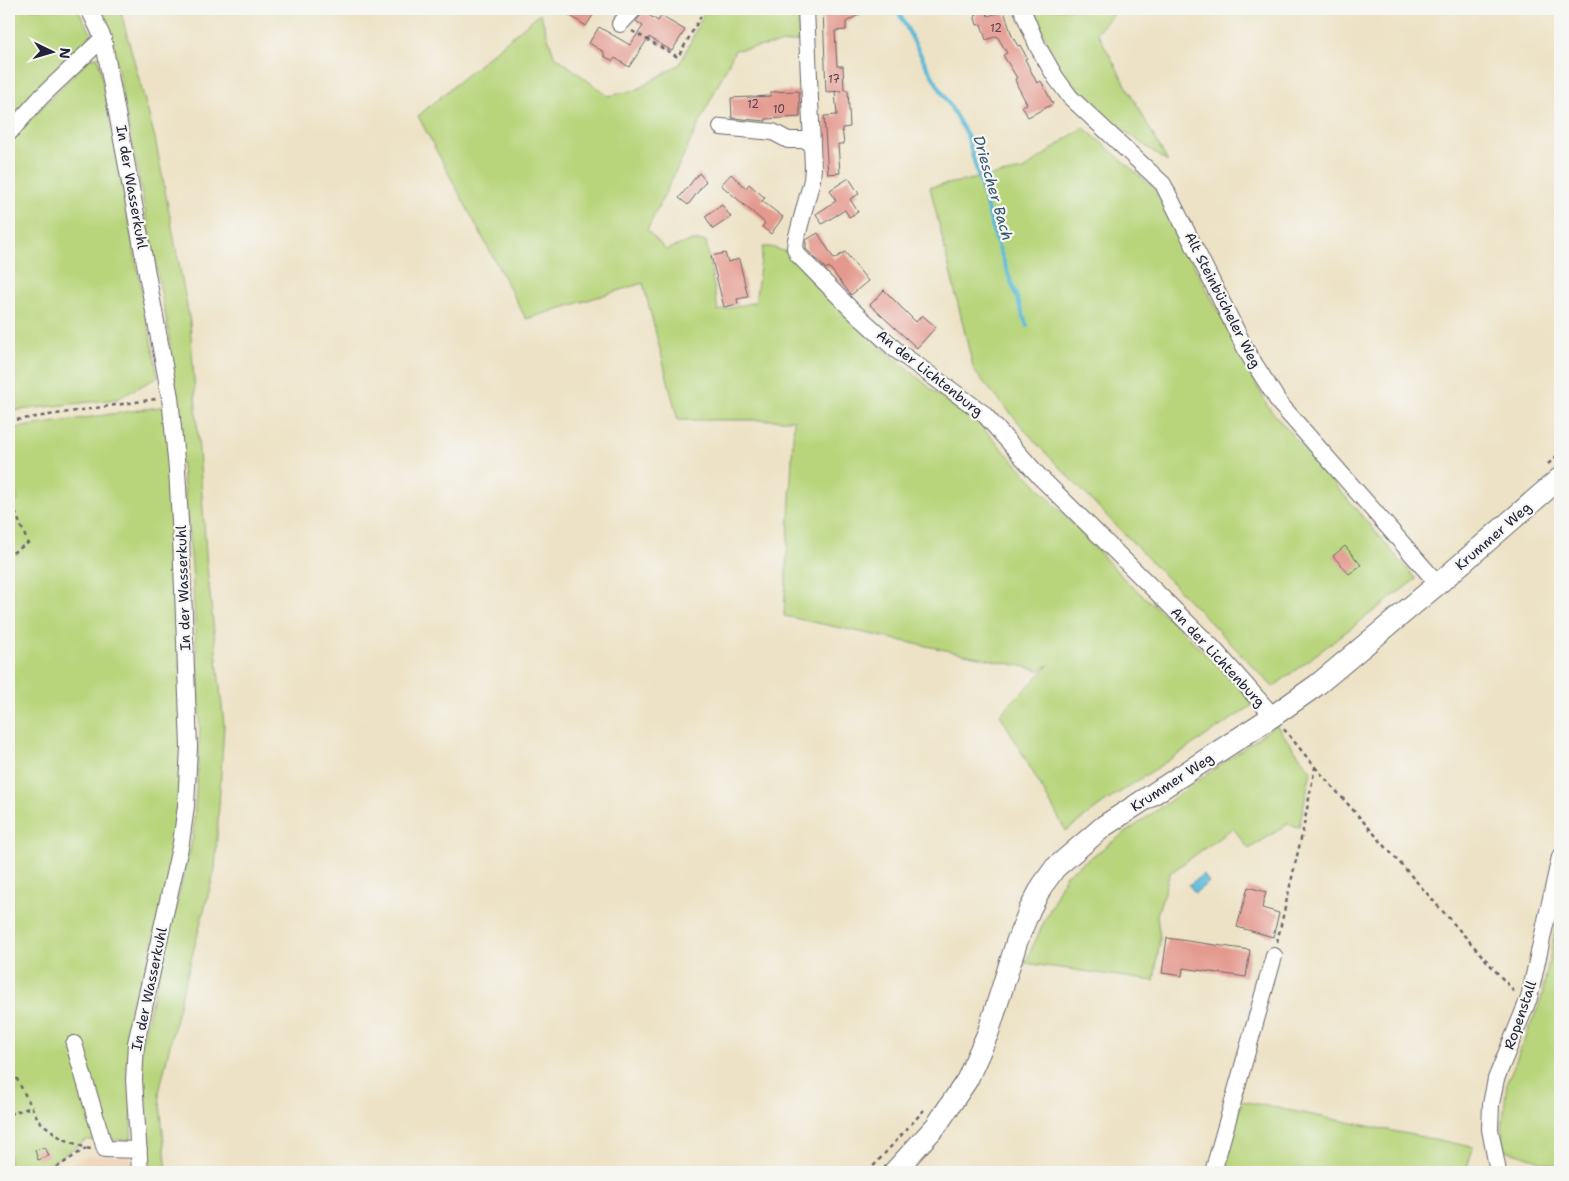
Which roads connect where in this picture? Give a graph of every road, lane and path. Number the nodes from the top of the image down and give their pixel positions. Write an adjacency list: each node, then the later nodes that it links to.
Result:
1 (89, 9): 7 (street, In der Wasserkuhl)
2 (634, 9): 6 (street)
3 (705, 9): 6 (path)
4 (806, 9): 10 (street, An der Lichtenburg)
5 (1022, 9): 16 (street, Alt Steinbücheler Weg)
6 (620, 24)
7 (103, 38): 9 (street); 11 (street, In der Wasserkuhl)
8 (721, 126): 10 (street)
9 (9, 133)
10 (812, 140): 17 (street, An der Lichtenburg)
11 (170, 397): 12 (path); 28 (street, In der Wasserkuhl)
12 (9, 421)
13 (1560, 478): 16 (main road, Krummer Weg)
14 (9, 497): 15 (path)
15 (9, 555)
16 (1438, 584): 17 (main road, Krummer Weg)
17 (1273, 716): 18 (path); 31 (main road, Krummer Weg)
18 (1315, 767): 20 (path); 21 (path)
19 (1560, 858): 21 (street, Ropenstall)
20 (1274, 956): 32 (street)
21 (1529, 998): 33 (street, Ropenstall)
22 (74, 1044): 27 (street)
23 (9, 1064): 24 (path)
24 (32, 1107): 25 (path); 26 (path)
25 (9, 1114)
26 (86, 1148): 27 (path); 29 (path)
27 (105, 1149): 28 (street)
28 (139, 1150): 30 (street, In der Wasserkuhl)
29 (50, 1172)
30 (140, 1172)
31 (894, 1172)
32 (1213, 1172)
33 (1498, 1172)

